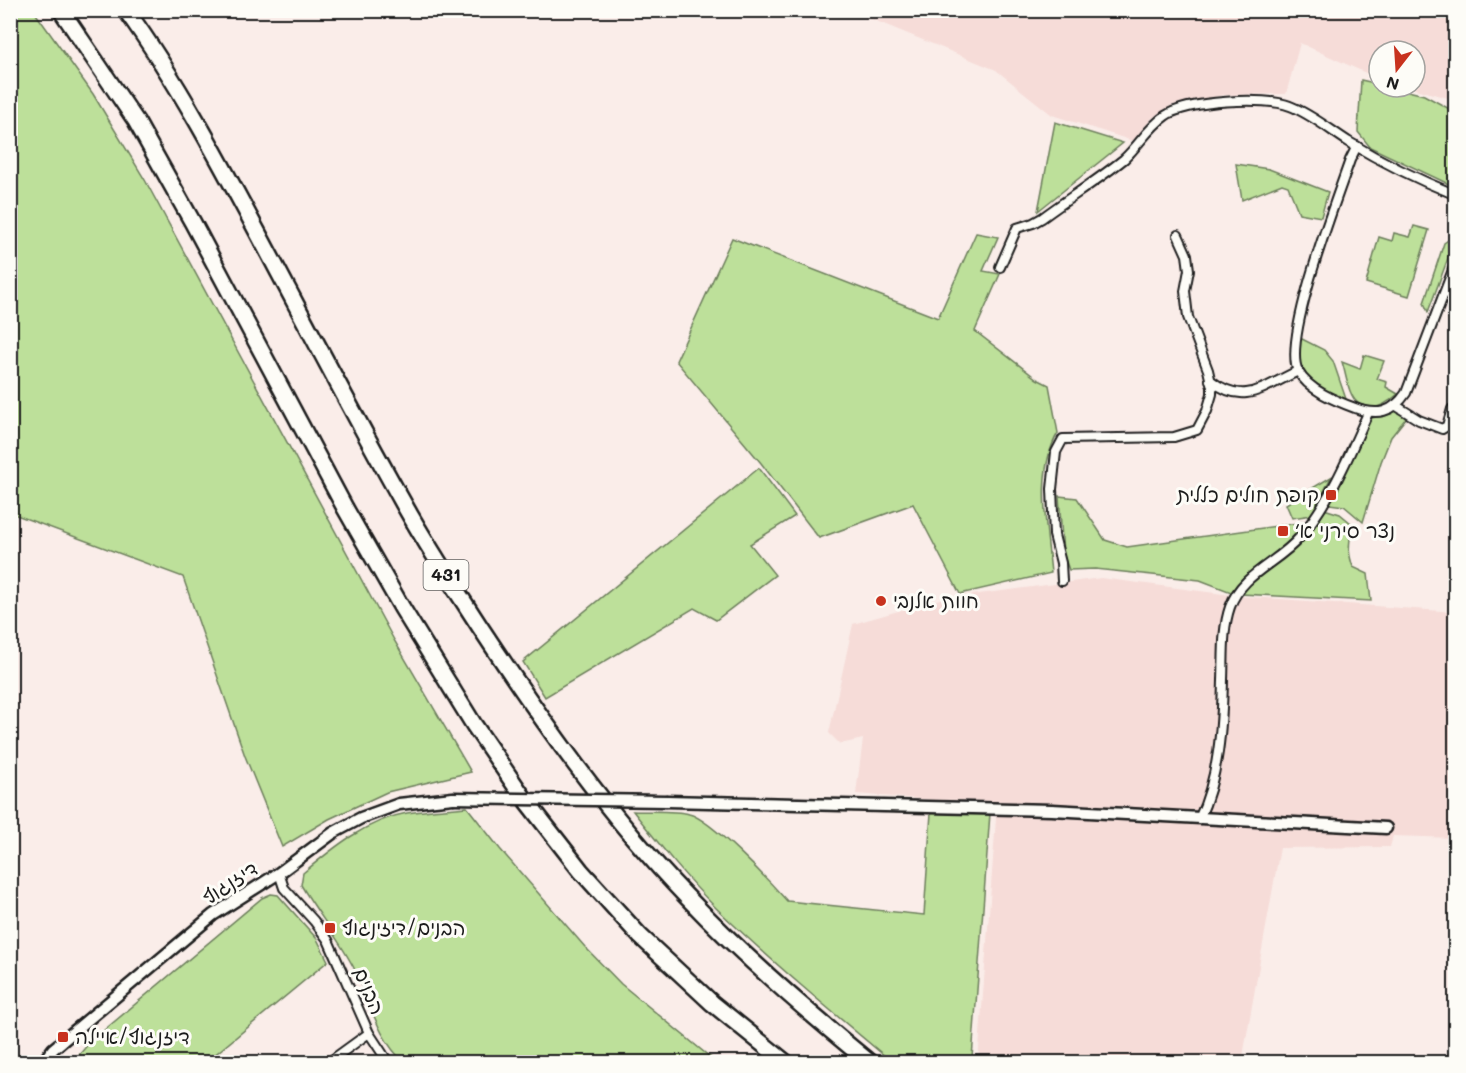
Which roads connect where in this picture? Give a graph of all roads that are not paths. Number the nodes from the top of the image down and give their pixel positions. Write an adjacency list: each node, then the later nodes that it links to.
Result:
1 (61, 10): 23 (highway, 431)
2 (126, 10): 24 (highway, 431)
3 (1356, 146): 4 (street); 7 (street); 8 (street)
4 (1455, 195)
5 (1178, 235): 9 (street)
6 (1455, 262): 10 (street)
7 (1000, 267)
8 (1298, 371): 9 (street); 12 (street)
9 (1210, 380): 13 (street)
10 (1395, 405): 11 (street); 12 (street)
11 (1452, 409)
12 (1368, 413): 14 (street)
13 (1062, 581)
14 (1199, 819): 15 (street, דיזנגוף); 16 (street, דיזנגוף, bridge)
15 (1386, 828)
16 (279, 873): 17 (street, הבנים); 18 (street, דיזנגוף)
17 (369, 1032): 21 (street); 22 (street, הבנים)
18 (53, 1049): 19 (street, דיזנגוף); 20 (street, דיזנגוף)
19 (43, 1062)
20 (48, 1062)
21 (329, 1062)
22 (388, 1062)
23 (785, 1062)
24 (869, 1062)

